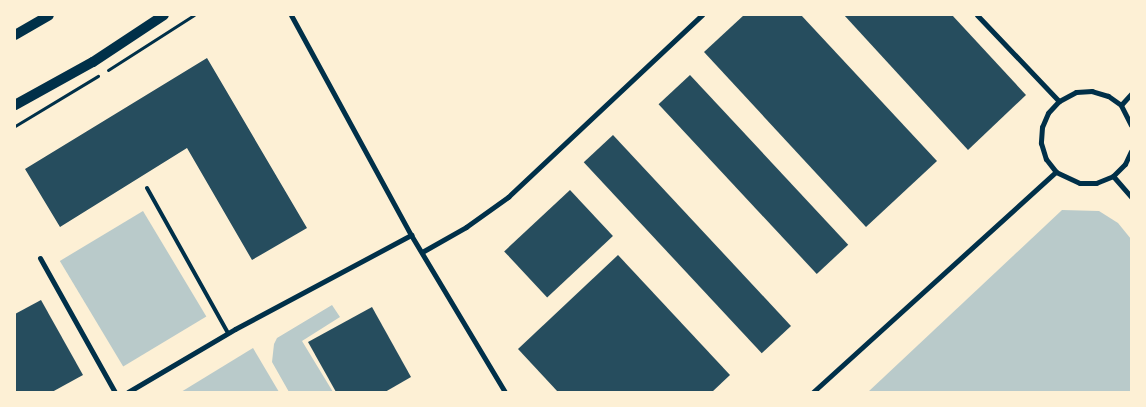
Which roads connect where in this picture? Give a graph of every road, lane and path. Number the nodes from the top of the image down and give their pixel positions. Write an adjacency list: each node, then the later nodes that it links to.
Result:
1 (49, 15): 6 (main road)
2 (164, 15): 9 (main road)
3 (291, 15): 17 (street)
4 (702, 15): 18 (street)
5 (977, 15): 8 (street)
6 (15, 35)
7 (1131, 94): 10 (street)
8 (1059, 101): 10 (street); 13 (street)
9 (15, 105)
10 (1121, 105): 11 (street)
11 (1131, 125)
12 (1131, 151): 14 (street)
13 (1056, 172): 14 (street); 24 (street)
14 (1113, 176): 16 (street)
15 (147, 188): 20 (lane)
16 (1131, 197)
17 (411, 234): 18 (street); 20 (street)
18 (422, 252): 23 (street)
19 (40, 258): 21 (street)
20 (228, 333): 22 (street)
21 (115, 392)
22 (128, 392)
23 (505, 392)
24 (813, 392)

